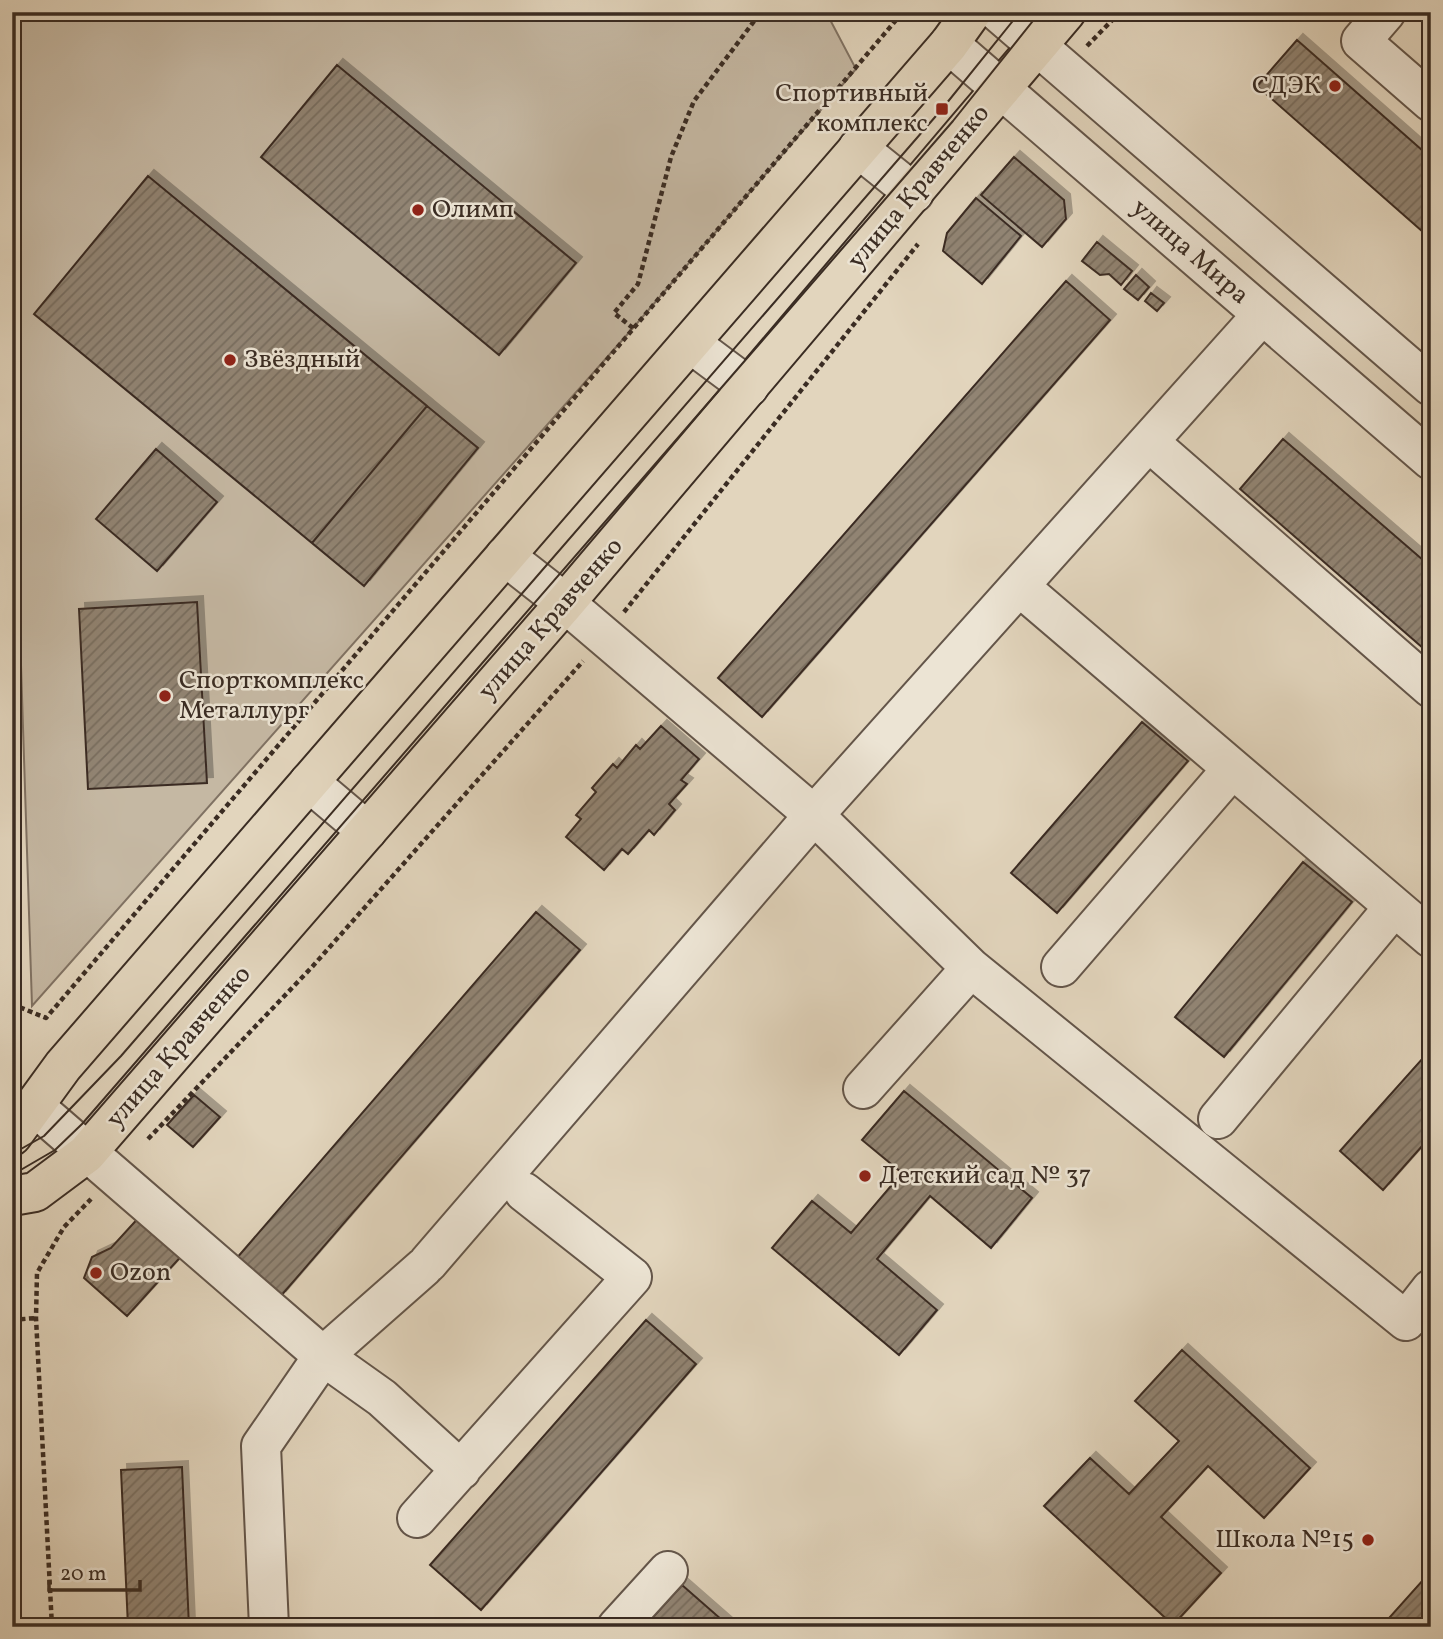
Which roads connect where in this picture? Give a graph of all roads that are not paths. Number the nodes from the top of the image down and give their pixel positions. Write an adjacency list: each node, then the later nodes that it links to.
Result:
1 (972, 12): 5 (main road)
2 (998, 12): 6 (street)
3 (1066, 12): 6 (main road, улица Кравченко)
4 (1386, 12): 8 (street)
5 (948, 44): 7 (street, улица Мира); 9 (main road)
6 (1051, 57): 7 (main road, улица Кравченко); 13 (street)
7 (1002, 90): 10 (main road, улица Кравченко); 11 (street, улица Мира)
8 (1431, 102)
9 (858, 148): 10 (street); 12 (main road)
10 (914, 193): 14 (main road, улица Кравченко)
11 (1262, 315): 15 (street); 16 (street, улица Мира)
12 (691, 343): 14 (street); 17 (main road)
13 (1431, 386)
14 (749, 387): 19 (main road, улица Кравченко)
15 (1149, 442): 18 (street); 20 (street)
16 (1431, 460)
17 (505, 556): 19 (street); 22 (main road)
18 (1020, 587): 21 (street); 23 (street)
19 (565, 603): 23 (street); 24 (main road, улица Кравченко)
20 (1431, 688)
21 (1233, 769): 25 (street); 27 (street)
22 (309, 782): 24 (street); 30 (main road)
23 (814, 815): 28 (street); 37 (street)
24 (367, 831): 33 (main road, улица Кравченко)
25 (1394, 907): 26 (street); 31 (street)
26 (1431, 938)
27 (1060, 967)
28 (971, 968): 29 (street); 36 (street)
29 (863, 1089)
30 (34, 1106): 32 (main road); 33 (street)
31 (1218, 1119)
32 (12, 1136)
33 (100, 1165): 35 (main road, улица Кравченко); 37 (street)
34 (524, 1192): 38 (street)
35 (12, 1196)
36 (1431, 1289)
37 (323, 1356): 38 (street); 41 (street)
38 (461, 1470): 39 (street)
39 (417, 1518)
40 (668, 1571): 42 (street)
41 (269, 1627)
42 (617, 1627)

